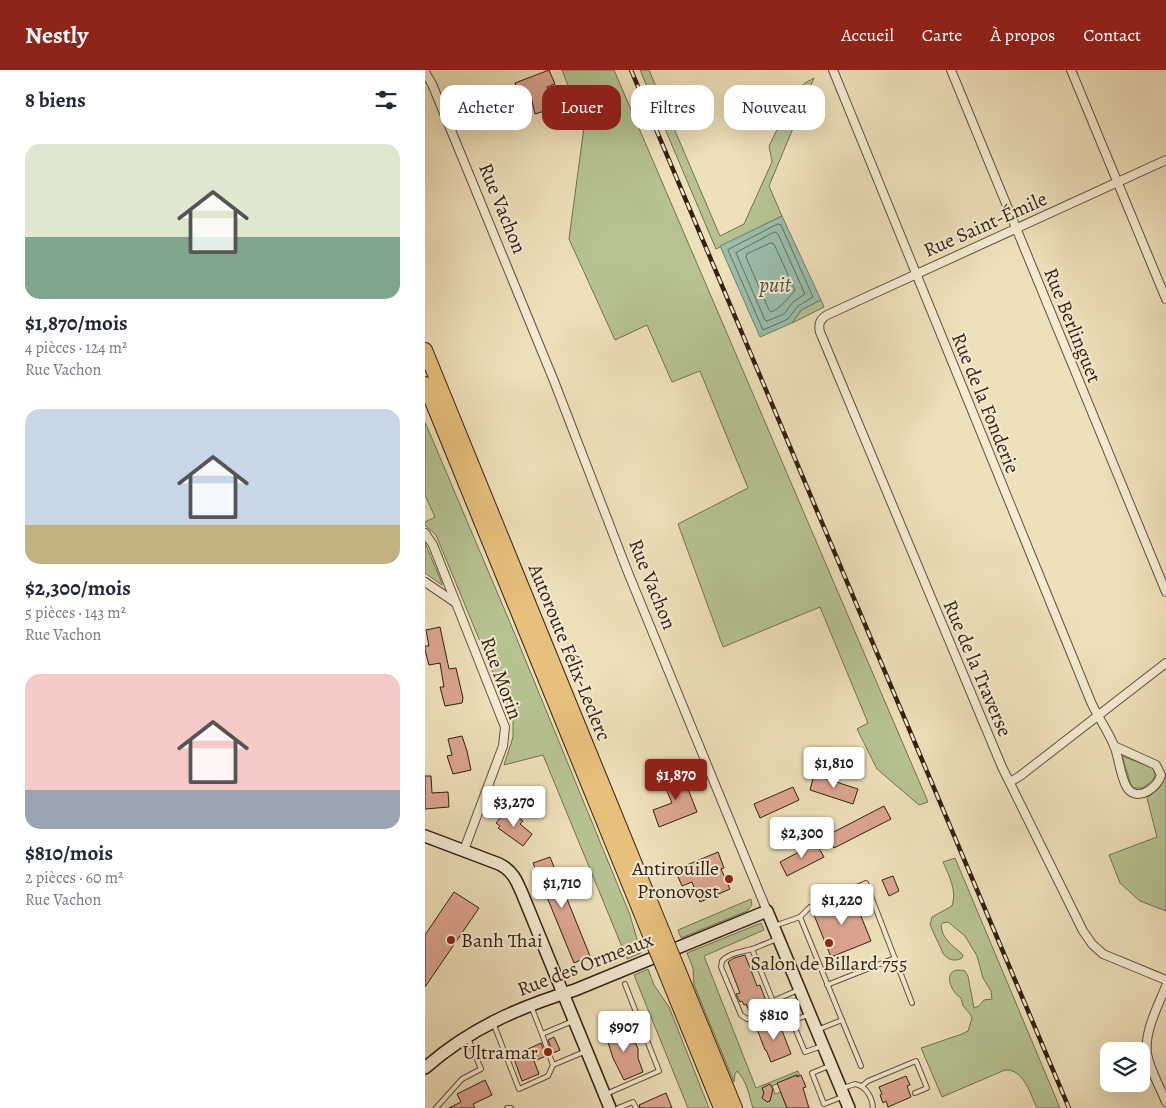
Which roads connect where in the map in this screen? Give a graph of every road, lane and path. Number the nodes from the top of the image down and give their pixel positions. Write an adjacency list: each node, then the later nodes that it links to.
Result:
1 (833, 70): 8 (street, Rue de la Fonderie)
2 (951, 70): 7 (street, Rue Berlinguet)
3 (1071, 70): 6 (street)
4 (425, 72): 23 (street, Rue Vachon)
5 (1166, 160): 6 (street, Rue Saint-Émile)
6 (1118, 183): 7 (street, Rue Saint-Émile); 9 (street)
7 (1016, 228): 8 (street, Rue Saint-Émile); 15 (street, Rue Berlinguet)
8 (916, 274): 10 (street, Rue Saint-Émile); 18 (street, Rue de la Fonderie)
9 (1166, 299)
10 (819, 322): 20 (street, Rue de la Traverse)
11 (425, 350): 27 (highway, Autoroute Félix-Leclerc)
12 (425, 384): 27 (highway, Autoroute Félix-Leclerc)
13 (425, 533): 16 (street, Rue Morin)
14 (425, 582): 16 (street)
15 (1166, 592)
16 (456, 603): 22 (street, Rue Morin)
17 (1166, 663): 18 (street)
18 (1098, 716): 19 (street, Rue de la Fonderie); 20 (street)
19 (1114, 746): 19 (street, Rue de la Fonderie)
20 (1010, 782): 31 (street, Rue de la Traverse)
21 (425, 836): 22 (street)
22 (464, 850): 36 (street)
23 (767, 911): 25 (street, Rue Vachon); 36 (street, Rue des Ormeaux)
24 (800, 917): 25 (lane); 29 (lane); 33 (lane)
25 (774, 926): 26 (street, Rue Vachon)
26 (779, 938): 28 (lane); 35 (street, Rue Vachon)
27 (660, 943): 30 (highway, Autoroute Félix-Leclerc, bridge)
28 (753, 949): 37 (lane); 37 (lane)
29 (895, 958): 33 (lane); 38 (lane)
30 (669, 964): 64 (highway, Autoroute Félix-Leclerc); 65 (highway, Autoroute Félix-Leclerc)
31 (1166, 980)
32 (625, 984): 56 (lane)
33 (827, 985): 42 (lane)
34 (1166, 986): 57 (street)
35 (800, 989): 37 (lane); 40 (street, Rue Vachon)
36 (563, 993): 39 (street, Rue des Ormeaux); 41 (street)
37 (773, 1001)
38 (912, 1003)
39 (531, 1004): 43 (street, Rue des Ormeaux); 45 (lane)
40 (810, 1014): 44 (street, Rue Vachon); 47 (lane)
41 (573, 1020): 45 (lane); 48 (street)
42 (841, 1020): 44 (lane); 51 (lane)
43 (492, 1021): 46 (street, Rue des Ormeaux); 49 (lane)
44 (817, 1030): 47 (street, Rue Vachon)
45 (542, 1034): 49 (lane)
46 (467, 1036): 52 (street, Rue des Ormeaux); 58 (lane)
47 (823, 1045): 50 (street, Rue Vachon)
48 (586, 1051): 49 (lane); 56 (street)
49 (553, 1065)
50 (831, 1065): 54 (street, Rue Vachon); 54 (lane)
51 (861, 1066)
52 (425, 1068)
53 (862, 1086): 54 (lane); 55 (lane); 67 (lane)
54 (842, 1092): 66 (street, Rue Vachon)
55 (915, 1093)
56 (604, 1095): 61 (street)
57 (1166, 1102)
58 (436, 1108)
59 (507, 1108): 60 (lane)
60 (511, 1108)
61 (610, 1108)
62 (618, 1108): 63 (lane)
63 (636, 1108)
64 (721, 1108)
65 (735, 1108)
66 (849, 1108)
67 (873, 1108)

